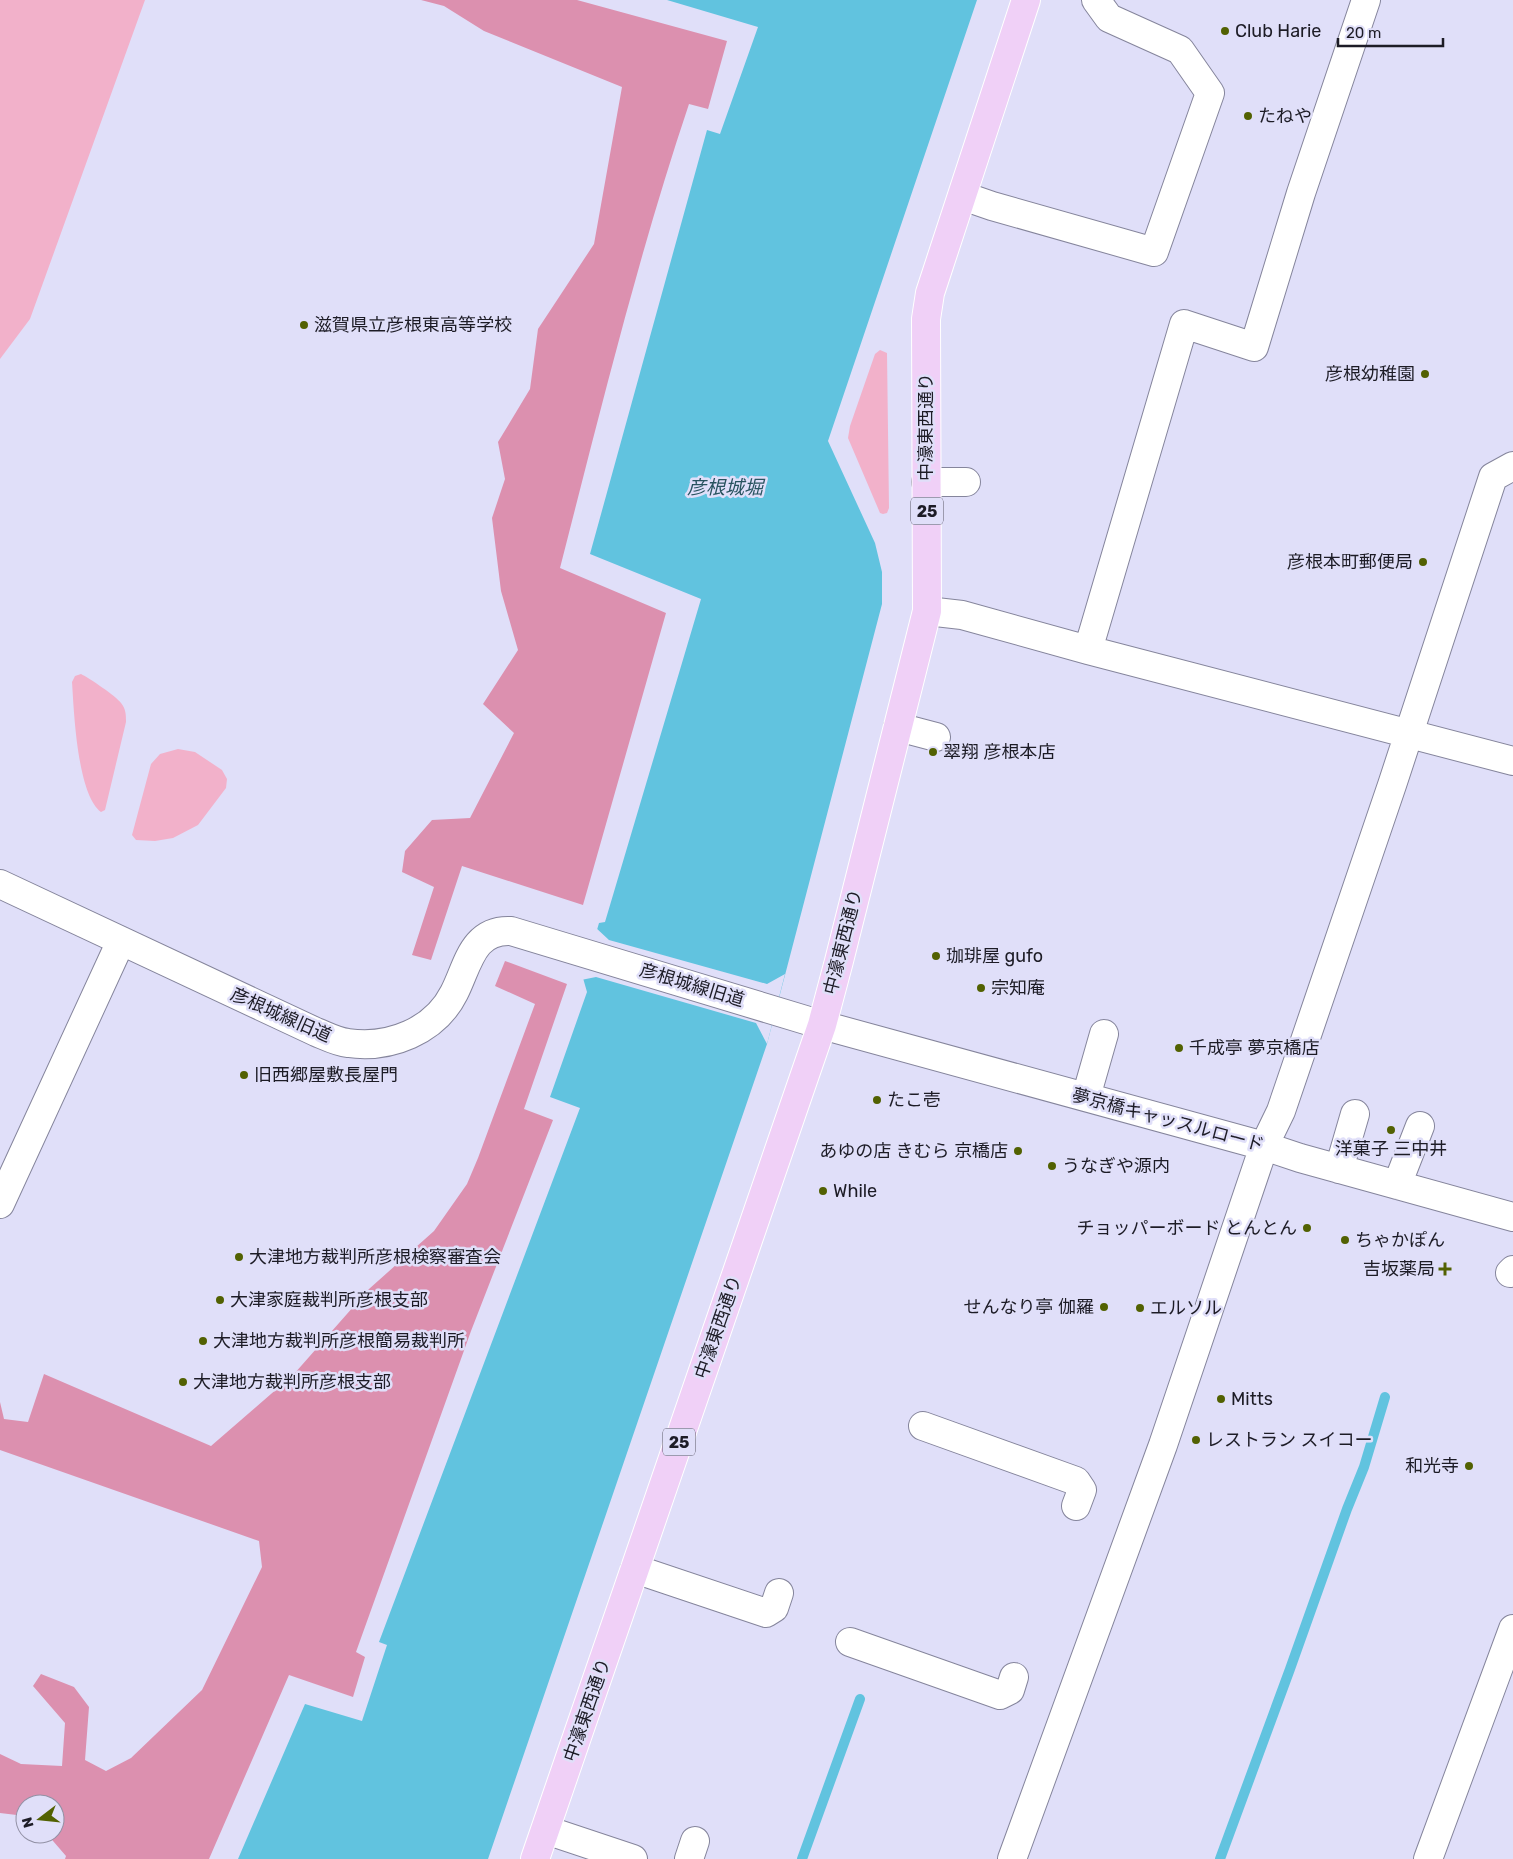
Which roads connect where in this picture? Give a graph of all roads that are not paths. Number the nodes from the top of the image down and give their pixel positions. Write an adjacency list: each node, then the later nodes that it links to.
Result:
1 (1026, 0): 4 (main road, 中濠東西通り / 25)
2 (1096, 0): 4 (street)
3 (1366, 0): 9 (street)
4 (963, 196): 6 (main road, 中濠東西通り / 25)
5 (1513, 466): 11 (street)
6 (926, 482): 7 (street); 8 (main road, 中濠東西通り / 25)
7 (966, 482)
8 (927, 611): 9 (street); 10 (main road, 中濠東西通り / 25)
9 (1088, 650): 11 (street)
10 (898, 727): 12 (street); 16 (main road, 中濠東西通り / 25)
11 (1409, 733): 13 (street); 21 (street)
12 (936, 737)
13 (1513, 761)
14 (0, 884): 15 (street, 彦根城線旧道)
15 (121, 941): 16 (street, 彦根城線旧道); 24 (street)
16 (822, 1025): 18 (street, 夢京橋キャッスルロード); 28 (main road, 中濠東西通り / 25)
17 (1104, 1034): 18 (street)
18 (1086, 1097): 21 (street, 夢京橋キャッスルロード)
19 (1355, 1114): 22 (street)
20 (1420, 1126): 23 (street)
21 (1264, 1146): 22 (street, 夢京橋キャッスルロード); 36 (street)
22 (1339, 1169): 23 (street, 夢京橋キャッスルロード)
23 (1397, 1185): 25 (street, 夢京橋キャッスルロード)
24 (0, 1204)
25 (1513, 1217)
26 (923, 1426): 27 (street)
27 (1076, 1506)
28 (635, 1569): 29 (street); 33 (main road, 中濠東西通り / 25)
29 (779, 1593)
30 (1513, 1629): 37 (street)
31 (850, 1642): 32 (street)
32 (1014, 1676)
33 (546, 1830): 34 (main road, 中濠東西通り / 25); 35 (street)
34 (535, 1859)
35 (633, 1859)
36 (1012, 1859)
37 (1428, 1859)

